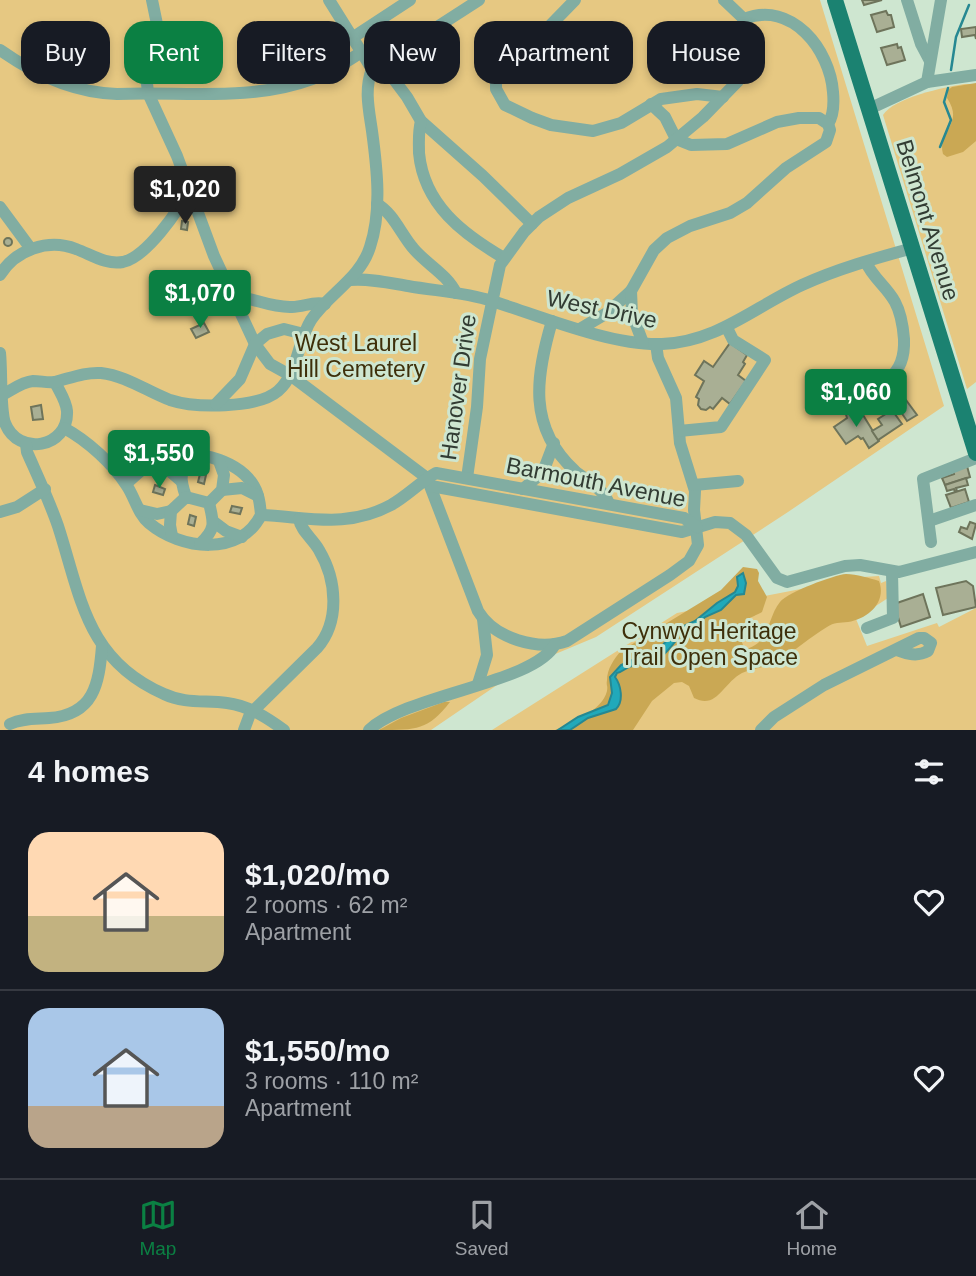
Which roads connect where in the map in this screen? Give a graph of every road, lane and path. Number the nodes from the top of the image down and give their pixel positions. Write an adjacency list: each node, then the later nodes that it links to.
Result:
1 (152, 0): 21 (street)
2 (329, 0): 12 (street)
3 (410, 0): 12 (street)
4 (479, 0): 11 (street)
5 (575, 0): 23 (street)
6 (724, 0): 10 (street)
7 (835, 0): 24 (main road, Belmont Avenue)
8 (907, 0): 16 (street)
9 (941, 0): 16 (street)
10 (744, 19): 22 (street, Hanover Drive); 26 (street)
11 (446, 21)
12 (352, 38): 14 (street)
13 (0, 50): 21 (street)
14 (360, 53): 15 (street); 21 (street)
15 (364, 58)
16 (930, 61): 18 (street)
17 (976, 75): 18 (street)
18 (928, 82): 24 (street)
19 (369, 84): 29 (street)
20 (398, 84): 25 (street)
21 (148, 93): 28 (street)
22 (723, 97): 23 (street); 27 (street, Hanover Drive)
23 (651, 104): 27 (street)
24 (869, 109): 32 (main road, Belmont Avenue)
25 (421, 121): 31 (street); 34 (street)
26 (828, 124): 27 (street); 38 (street)
27 (676, 139): 31 (street, Hanover Drive)
28 (188, 190): 33 (street); 40 (street)
29 (377, 204): 37 (street); 39 (street)
30 (0, 207): 33 (street)
31 (531, 224): 34 (street, Hanover Drive)
32 (913, 248): 35 (street, West Drive); 63 (main road, Belmont Avenue)
33 (31, 249): 36 (street)
34 (505, 258): 41 (street, Hanover Drive)
35 (866, 262): 46 (street, West Drive); 54 (street)
36 (0, 275)
37 (350, 280): 39 (street, West Drive); 42 (street)
38 (631, 291): 47 (street); 49 (street)
39 (456, 293): 41 (street, West Drive)
40 (232, 296): 43 (street); 50 (street)
41 (492, 301): 45 (street, West Drive); 66 (street, Hanover Drive)
42 (325, 303): 43 (street); 44 (street)
43 (301, 306): 44 (street)
44 (310, 321): 48 (street)
45 (552, 321): 47 (street, West Drive); 60 (street)
46 (727, 328): 49 (street, West Drive); 59 (street)
47 (580, 329): 49 (street, West Drive)
48 (304, 334): 50 (street); 52 (street)
49 (649, 343): 59 (street)
50 (256, 344): 52 (street); 56 (street)
51 (0, 353): 55 (street)
52 (290, 375): 56 (street); 69 (street)
53 (55, 382): 55 (street); 56 (street); 58 (street)
54 (837, 394)
55 (2, 396): 57 (street)
56 (216, 404)
57 (2, 422): 61 (street)
58 (64, 428): 61 (street); 70 (street)
59 (679, 431): 71 (street)
60 (554, 443): 73 (street); 78 (street)
61 (26, 444): 72 (street)
62 (196, 455): 64 (street); 65 (street); 67 (street)
63 (976, 456): 85 (street)
64 (219, 461): 74 (street); 75 (street)
65 (149, 464): 67 (street); 70 (street)
66 (467, 478): 69 (street, Barmouth Avenue); 73 (street, Barmouth Avenue)
67 (180, 480): 76 (street)
68 (738, 481): 71 (street)
69 (429, 482): 84 (street); 87 (street, Barmouth Avenue); 94 (street)
70 (126, 484): 80 (street)
71 (694, 485): 87 (street)
72 (45, 489): 82 (street); 97 (street)
73 (523, 489): 78 (street, Barmouth Avenue)
74 (222, 490): 75 (street); 77 (street)
75 (258, 496): 83 (street)
76 (186, 497): 77 (street); 81 (street)
77 (209, 503): 86 (street)
78 (609, 505): 87 (street, Barmouth Avenue)
79 (976, 505): 85 (street)
80 (140, 510): 81 (street); 88 (street)
81 (171, 511): 88 (street)
82 (0, 512)
83 (261, 515): 84 (street); 89 (street)
84 (299, 519): 100 (street)
85 (929, 521): 90 (street)
86 (214, 522): 89 (street); 91 (street)
87 (697, 527): 93 (street); 96 (street)
88 (172, 536): 91 (street)
89 (242, 537): 91 (street)
90 (932, 542)
91 (200, 544)
92 (976, 552): 93 (street)
93 (892, 572): 95 (street)
94 (483, 619): 96 (street); 99 (street)
95 (867, 628)
96 (555, 644): 99 (street)
97 (102, 646): 100 (street); 101 (street)
98 (897, 650): 102 (street)
99 (478, 684): 105 (street)
100 (254, 710): 103 (street); 104 (street)
101 (7, 725)
102 (763, 729)
103 (244, 730)
104 (284, 730)
105 (369, 730)

